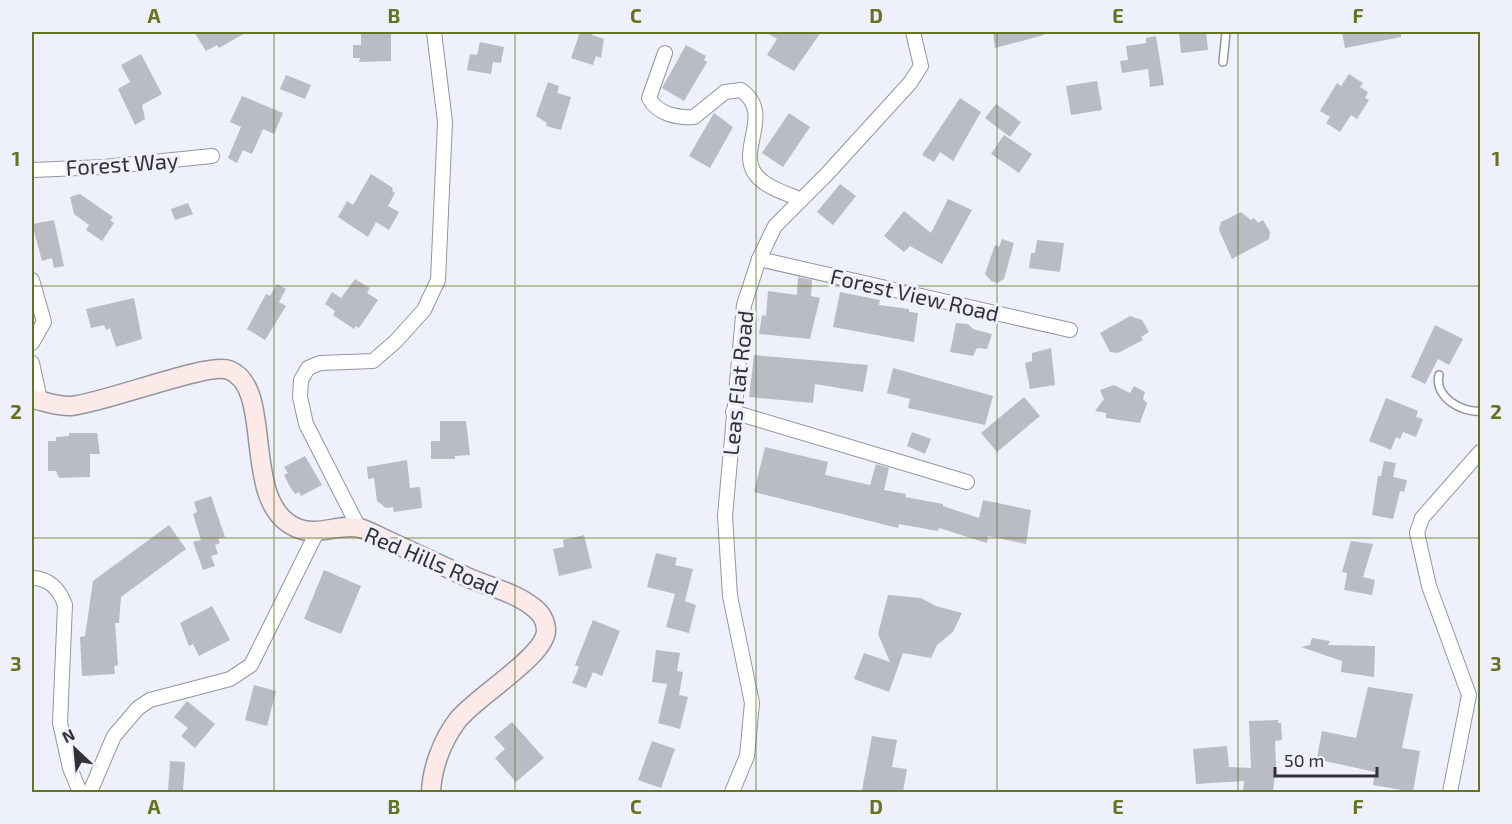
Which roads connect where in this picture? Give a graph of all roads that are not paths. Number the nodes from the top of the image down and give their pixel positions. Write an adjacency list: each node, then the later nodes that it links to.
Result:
1 (434, 32): 20 (street)
2 (913, 32): 8 (street, Leas Flat Road)
3 (1226, 32): 5 (lane)
4 (665, 53): 8 (street)
5 (1223, 62)
6 (212, 156): 7 (street, Forest Way)
7 (32, 170)
8 (801, 200): 9 (street, Leas Flat Road)
9 (759, 259): 11 (street, Forest View Road); 17 (street, Leas Flat Road)
10 (32, 279): 12 (street)
11 (1070, 330)
12 (32, 343)
13 (32, 363): 15 (street)
14 (1439, 375): 16 (lane)
15 (36, 399): 21 (main road, Red Hills Road)
16 (1480, 411)
17 (733, 412): 19 (street); 27 (street, Leas Flat Road)
18 (1480, 452): 23 (street)
19 (967, 482)
20 (359, 528): 21 (main road, Red Hills Road); 26 (main road, Red Hills Road)
21 (318, 532): 25 (street)
22 (32, 578): 24 (street)
23 (1475, 694): 28 (street)
24 (80, 792)
25 (90, 792)
26 (431, 792)
27 (732, 792)
28 (1450, 792)

